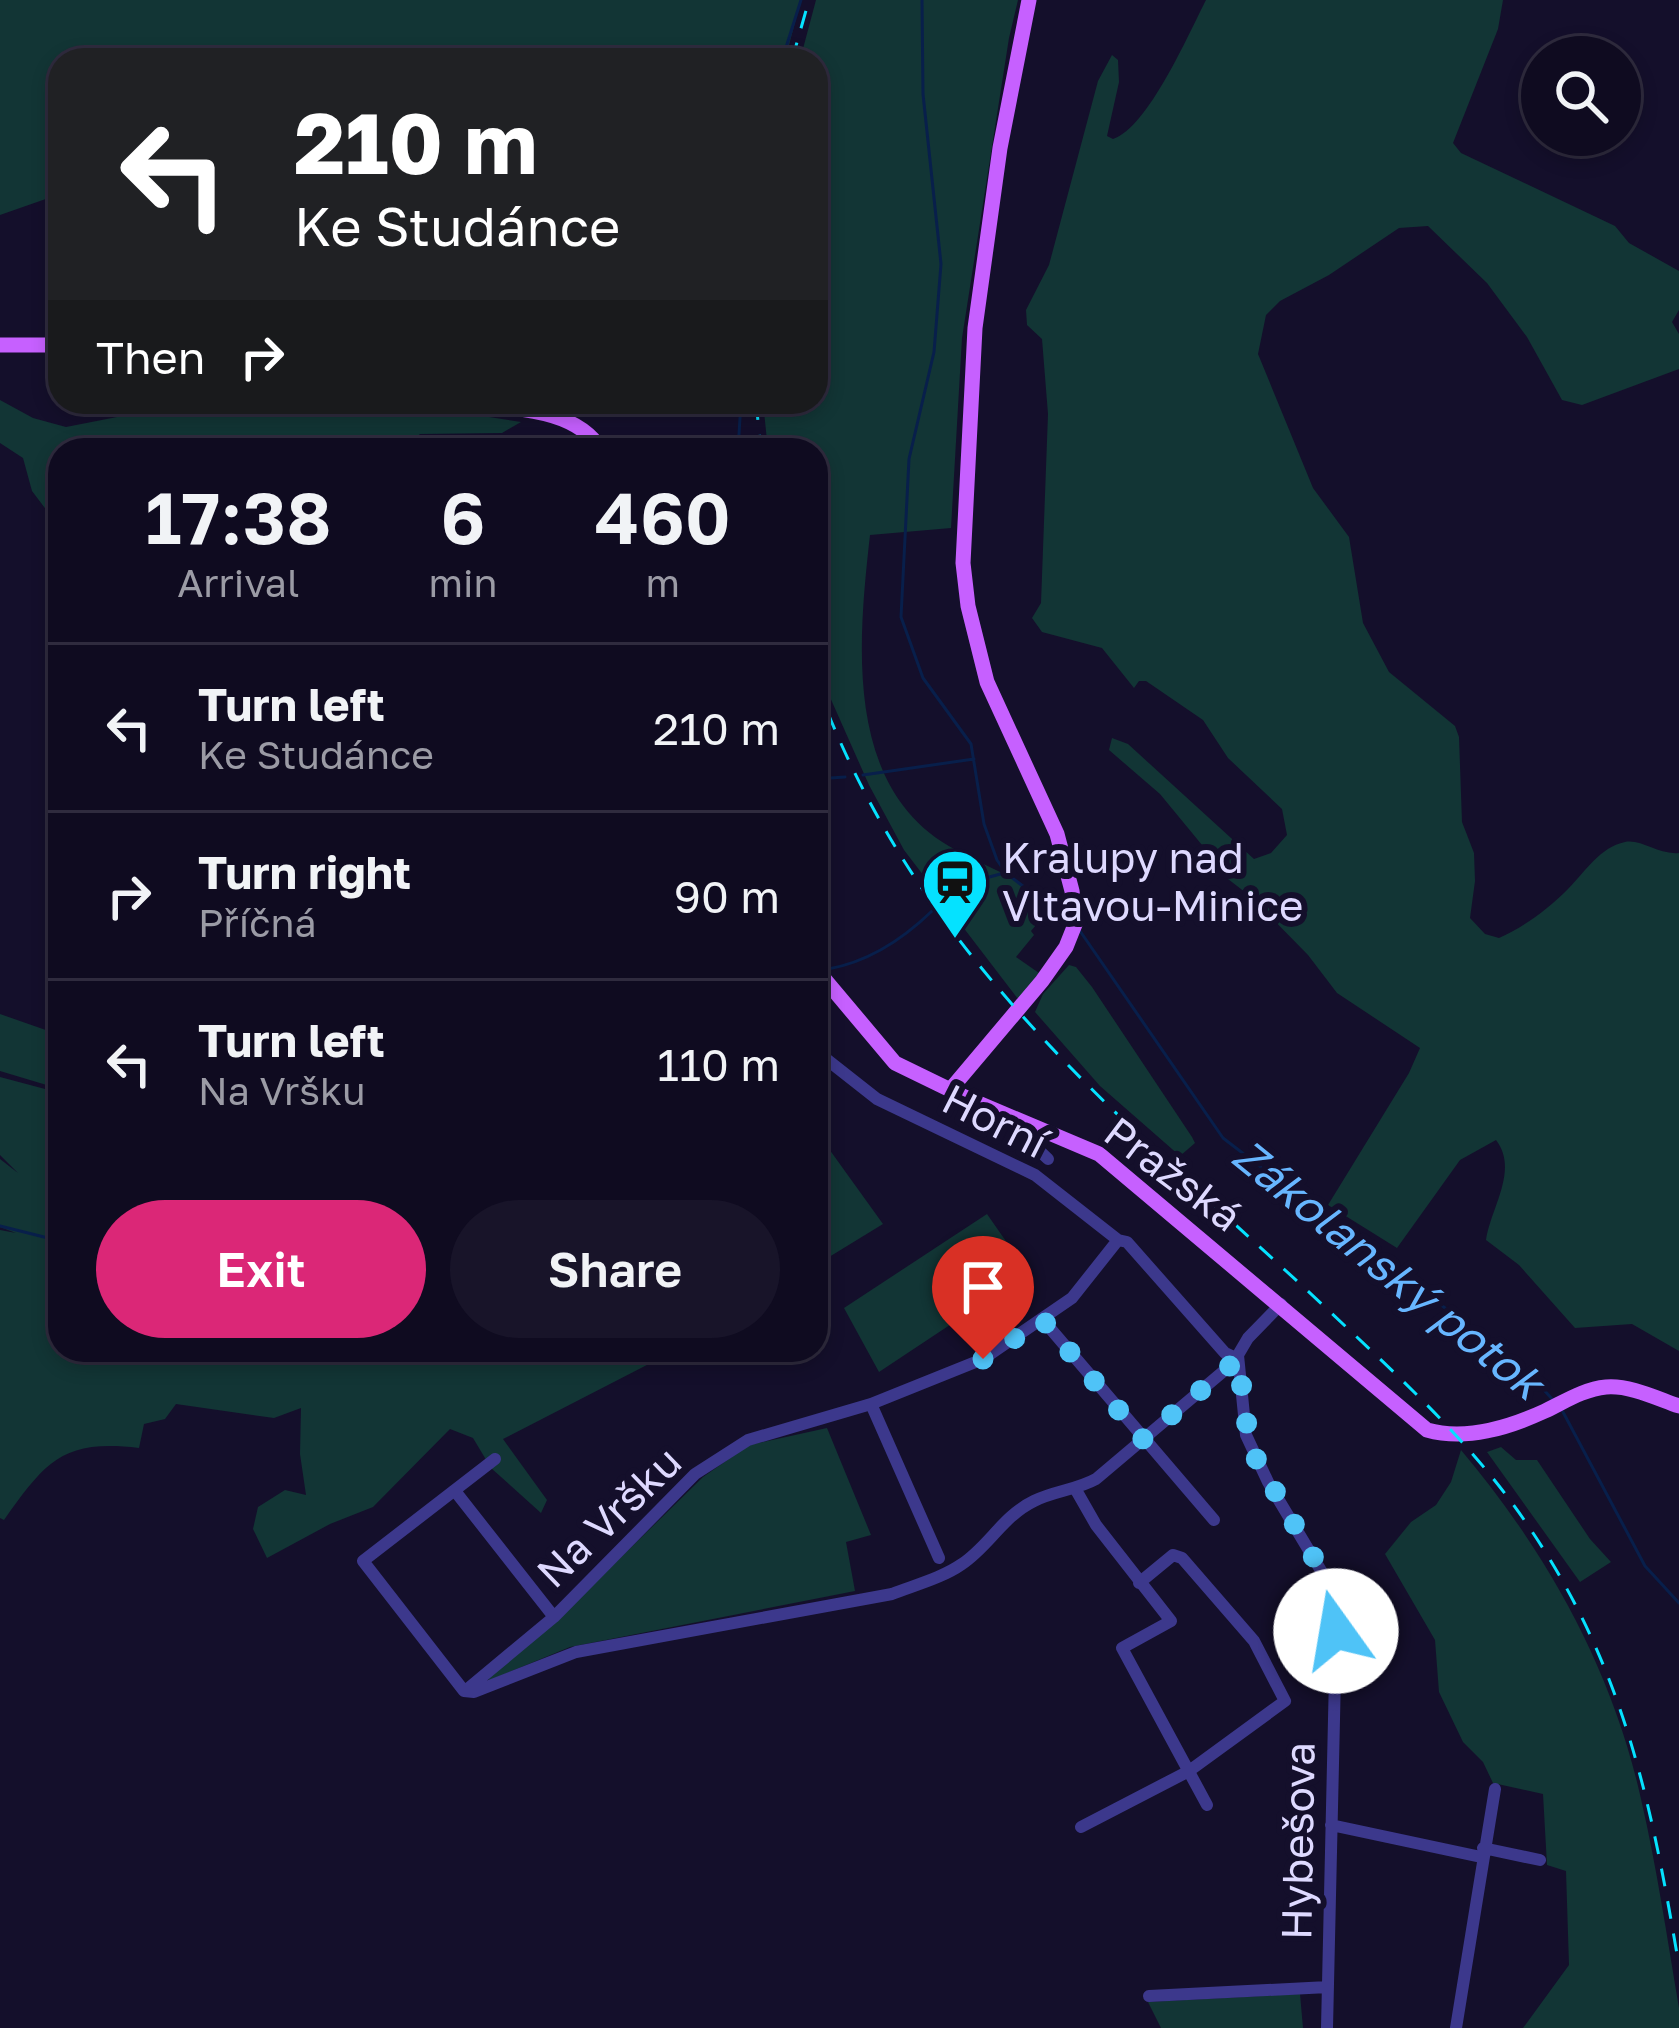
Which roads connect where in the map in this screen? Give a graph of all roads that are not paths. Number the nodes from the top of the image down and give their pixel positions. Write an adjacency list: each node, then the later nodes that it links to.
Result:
1 (1029, 0): 8 (main road)
2 (0, 345): 3 (main road)
3 (48, 345)
4 (555, 414): 5 (main road)
5 (593, 438)
6 (828, 986): 8 (main road, Pražská)
7 (828, 1061): 11 (street, Horní)
8 (950, 1090): 9 (main road, Pražská)
9 (999, 1112): 10 (street); 12 (main road, Pražská)
10 (1048, 1159)
11 (1118, 1240): 13 (street, Na Vršku); 14 (street, Horní)
12 (1281, 1304): 14 (street); 16 (main road, Pražská)
13 (1043, 1320): 15 (street, Na Vršku); 17 (street)
14 (1238, 1359): 17 (street); 29 (street, Hybešova)
15 (872, 1404): 22 (street); 24 (street, Na Vršku)
16 (1679, 1406)
17 (1143, 1439): 19 (street); 21 (street)
18 (495, 1459): 20 (street)
19 (1076, 1490): 23 (street); 25 (street)
20 (454, 1491): 24 (street); 25 (street)
21 (1214, 1520)
22 (939, 1558)
23 (1139, 1582): 26 (street); 26 (street)
24 (554, 1617): 25 (street, Na Vršku)
25 (464, 1691)
26 (1189, 1771): 28 (street); 30 (street)
27 (1495, 1789): 31 (street)
28 (1208, 1805)
29 (1331, 1825): 31 (street); 33 (street, Hybešova)
30 (1081, 1827)
31 (1482, 1852): 32 (street); 36 (street)
32 (1540, 1860)
33 (1328, 1987): 34 (street, Hybešova); 35 (street, Hybešova)
34 (1149, 1996)
35 (1327, 2028)
36 (1456, 2028)

